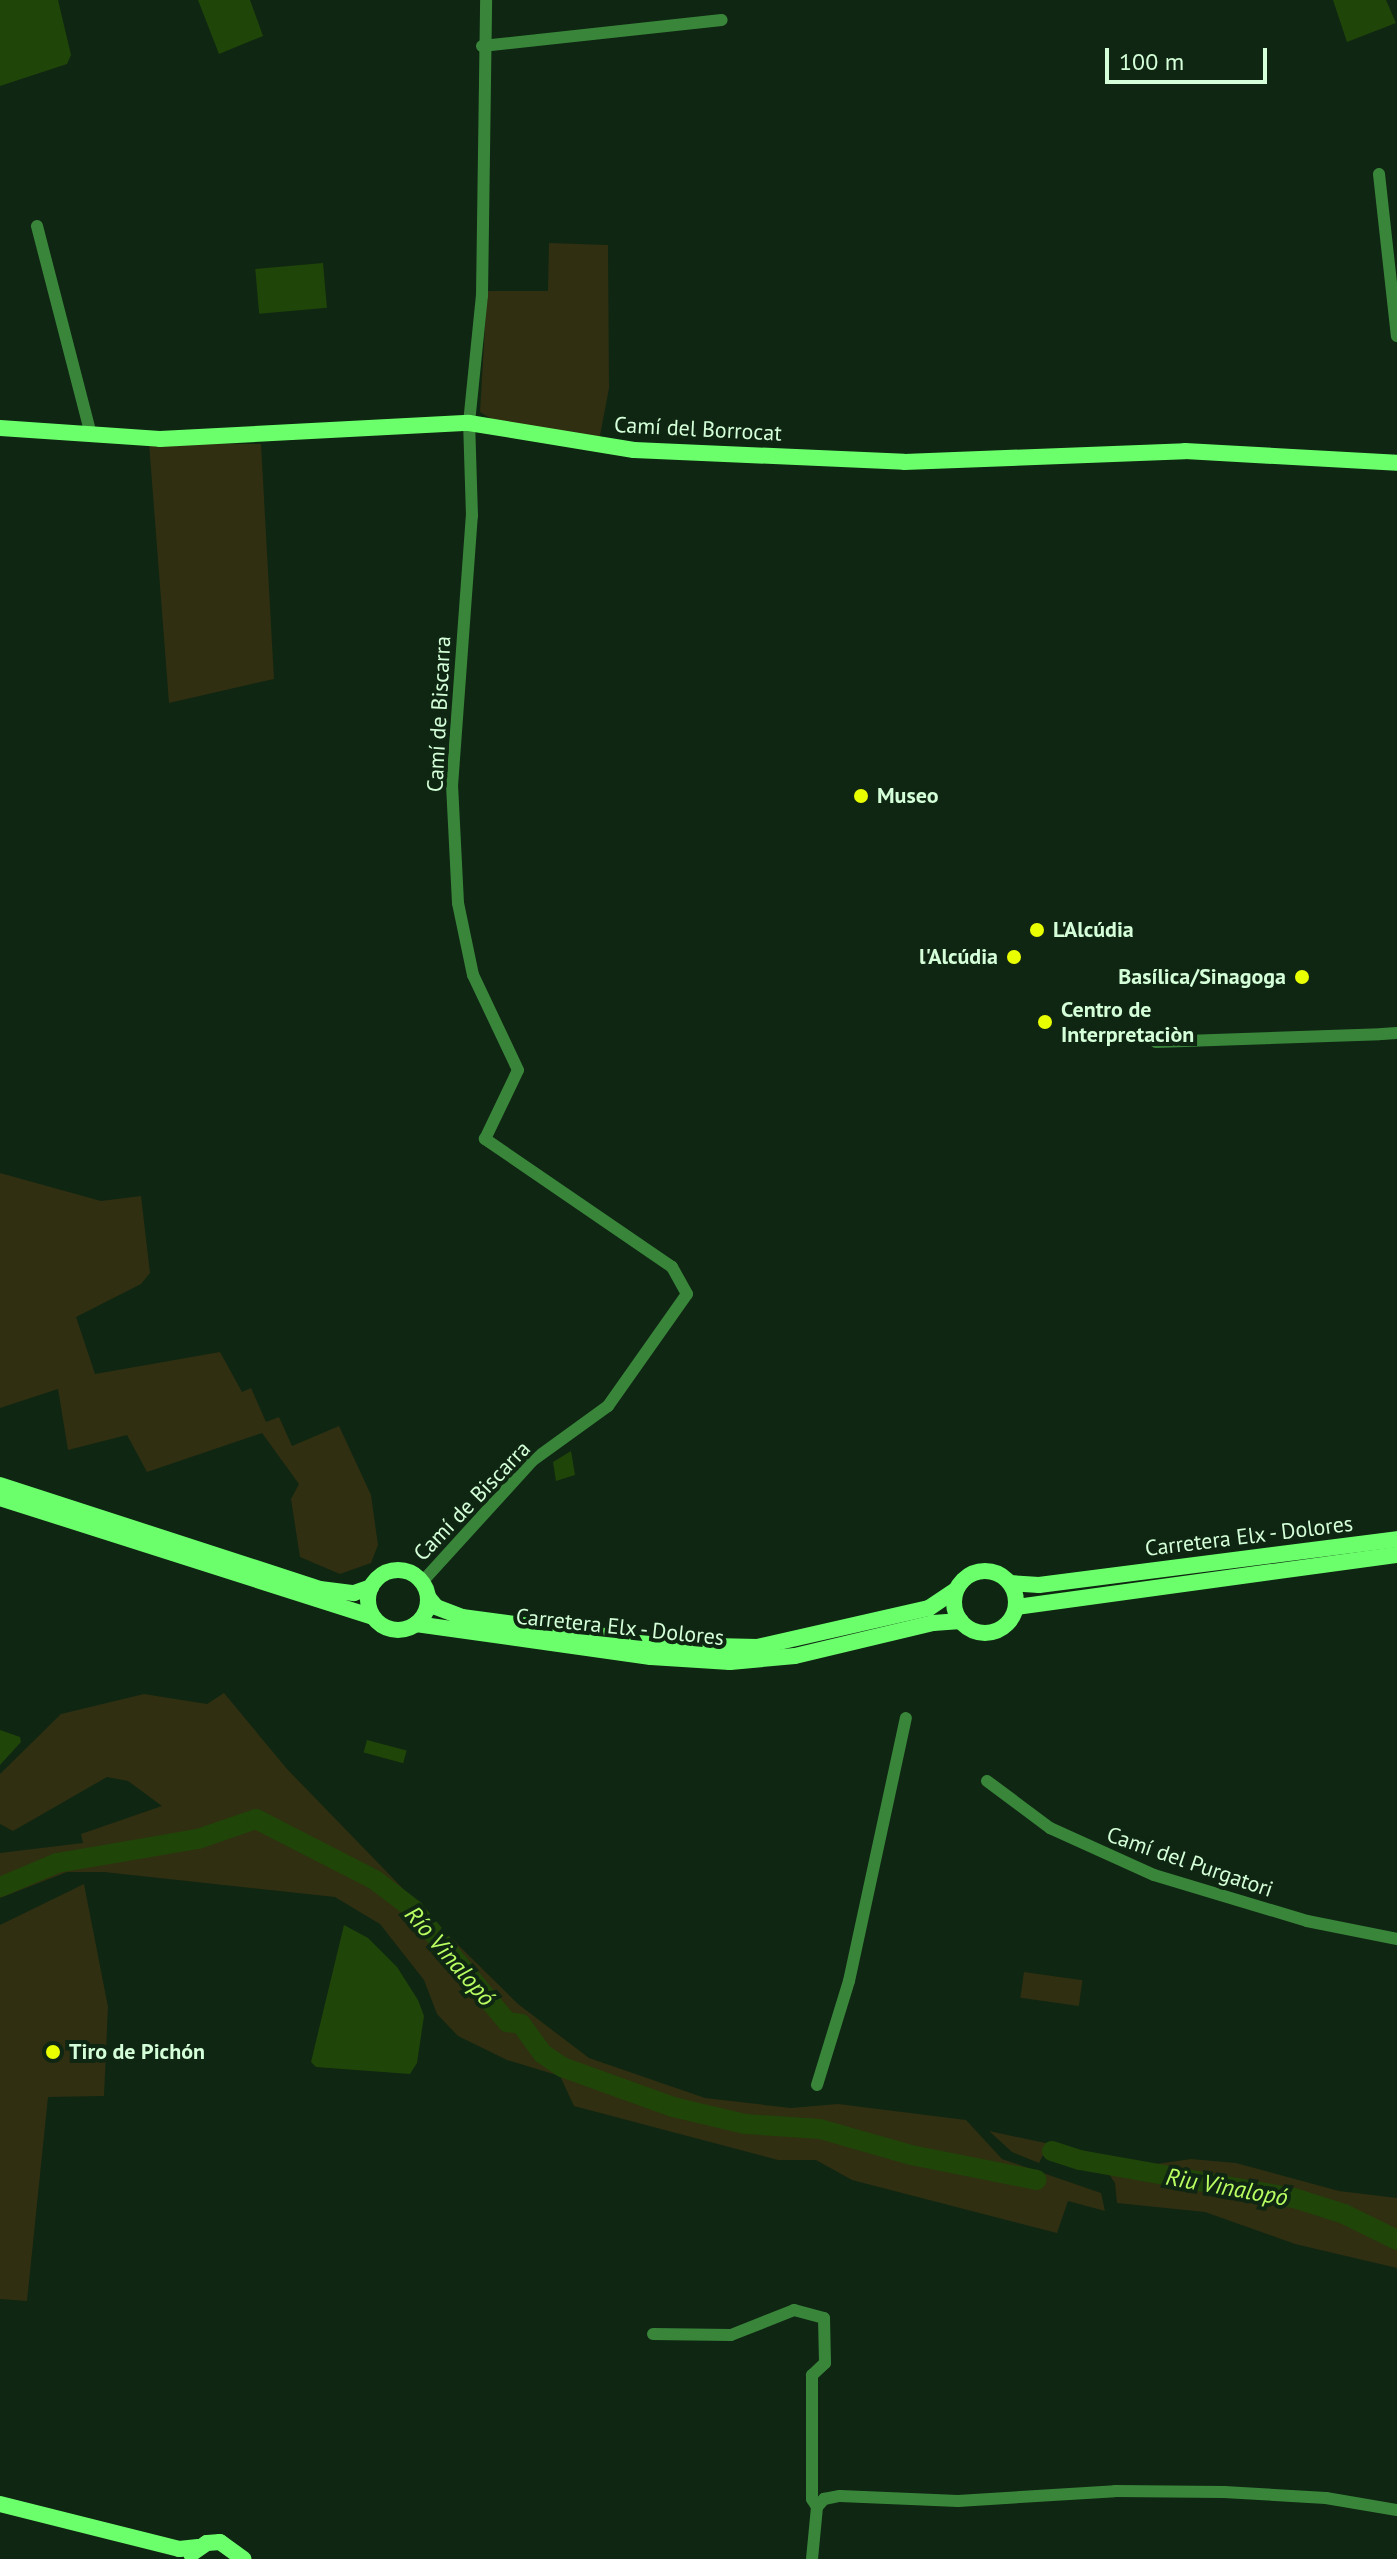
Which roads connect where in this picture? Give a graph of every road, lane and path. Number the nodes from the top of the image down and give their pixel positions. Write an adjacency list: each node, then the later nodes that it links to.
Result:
1 (486, 0): 3 (street, Camí de Biscarra)
2 (722, 20): 3 (street)
3 (482, 46): 7 (street, Camí de Biscarra)
4 (1379, 174): 6 (street)
5 (37, 226): 9 (street)
6 (1397, 336)
7 (469, 423): 9 (main road, Camí del Borrocat); 10 (main road, Camí del Borrocat); 19 (street, Camí de Biscarra)
8 (0, 428): 9 (main road, Camí del Borrocat)
9 (91, 435)
10 (1397, 463)
11 (1397, 1033): 12 (street)
12 (1156, 1042)
13 (0, 1485): 18 (main road)
14 (0, 1498): 22 (main road)
15 (1397, 1539): 17 (main road, Carretera Elx - Dolores)
16 (1397, 1555): 21 (main road, Carretera Elx - Dolores)
17 (1010, 1583): 20 (main road); 21 (main road)
18 (371, 1587): 19 (main road); 22 (main road)
19 (425, 1589): 20 (main road, Carretera Elx - Dolores); 24 (main road)
20 (956, 1590): 23 (main road)
21 (1016, 1607): 23 (main road)
22 (374, 1617): 24 (main road)
23 (961, 1621): 24 (main road, Carretera Elx - Dolores)
24 (416, 1624)
25 (906, 1718): 28 (street)
26 (987, 1781): 27 (street, Camí del Purgatori)
27 (1397, 1939)
28 (817, 2085)
29 (653, 2334): 31 (street)
30 (0, 2504): 34 (main road)
31 (817, 2507): 32 (street); 37 (street)
32 (1397, 2510)
33 (0, 2513): 35 (main road)
34 (192, 2553): 36 (main road)
35 (169, 2559)
36 (243, 2559)
37 (812, 2559)

